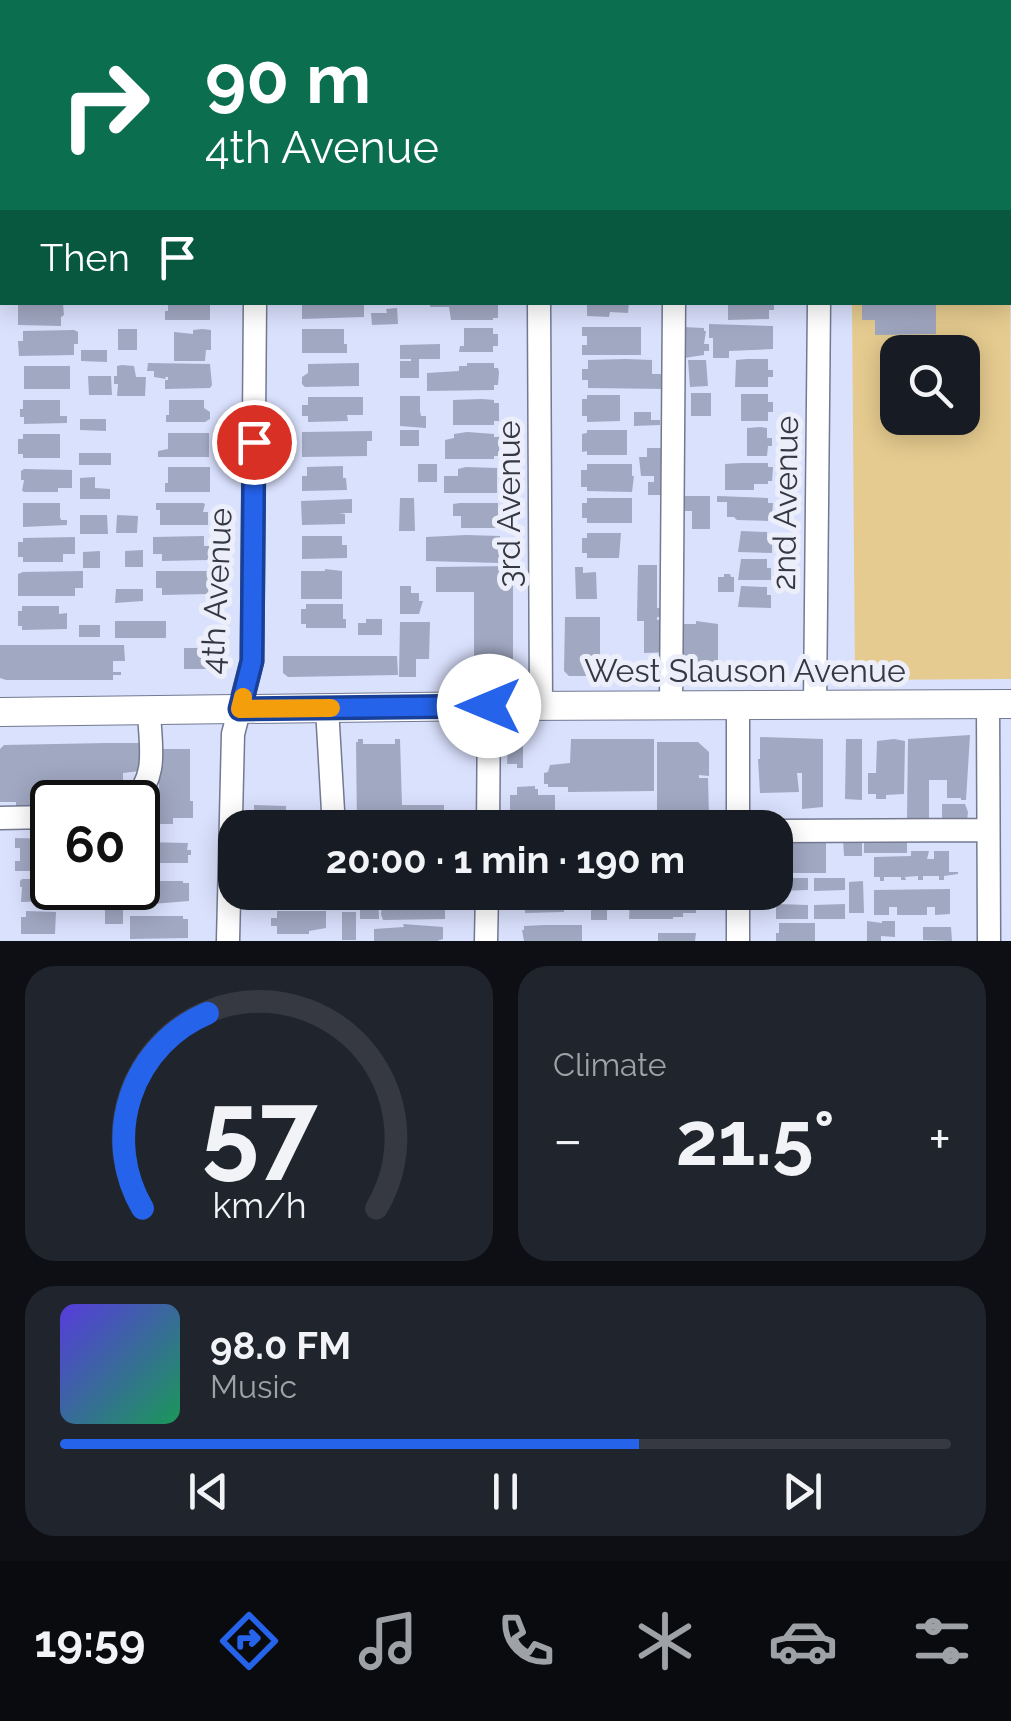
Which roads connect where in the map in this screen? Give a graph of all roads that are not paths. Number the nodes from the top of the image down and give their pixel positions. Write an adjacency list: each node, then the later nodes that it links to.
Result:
1 (254, 305): 12 (street, 4th Avenue)
2 (539, 305): 9 (street, 3rd Avenue)
3 (674, 305): 10 (street)
4 (819, 305): 7 (street, 2nd Avenue)
5 (999, 704): 7 (main road, West Slauson Avenue); 19 (street)
6 (738, 705): 7 (main road, West Slauson Avenue); 10 (main road, West Slauson Avenue); 18 (street)
7 (816, 705)
8 (489, 706): 9 (main road, West Slauson Avenue); 11 (main road, West Slauson Avenue); 17 (street)
9 (541, 706): 10 (main road, West Slauson Avenue)
10 (671, 706)
11 (328, 708): 12 (main road, West Slauson Avenue); 16 (street)
12 (240, 709): 13 (main road, West Slauson Avenue); 25 (street, 4th Avenue)
13 (149, 710): 14 (main road, West Slauson Avenue); 15 (street)
14 (0, 712)
15 (149, 780)
16 (333, 810)
17 (488, 810)
18 (738, 810)
19 (996, 815): 22 (street); 28 (street)
20 (30, 817): 21 (street)
21 (0, 818)
22 (793, 830)
23 (487, 910): 26 (street)
24 (738, 910): 27 (street)
25 (228, 941)
26 (486, 941)
27 (738, 941)
28 (989, 941)

